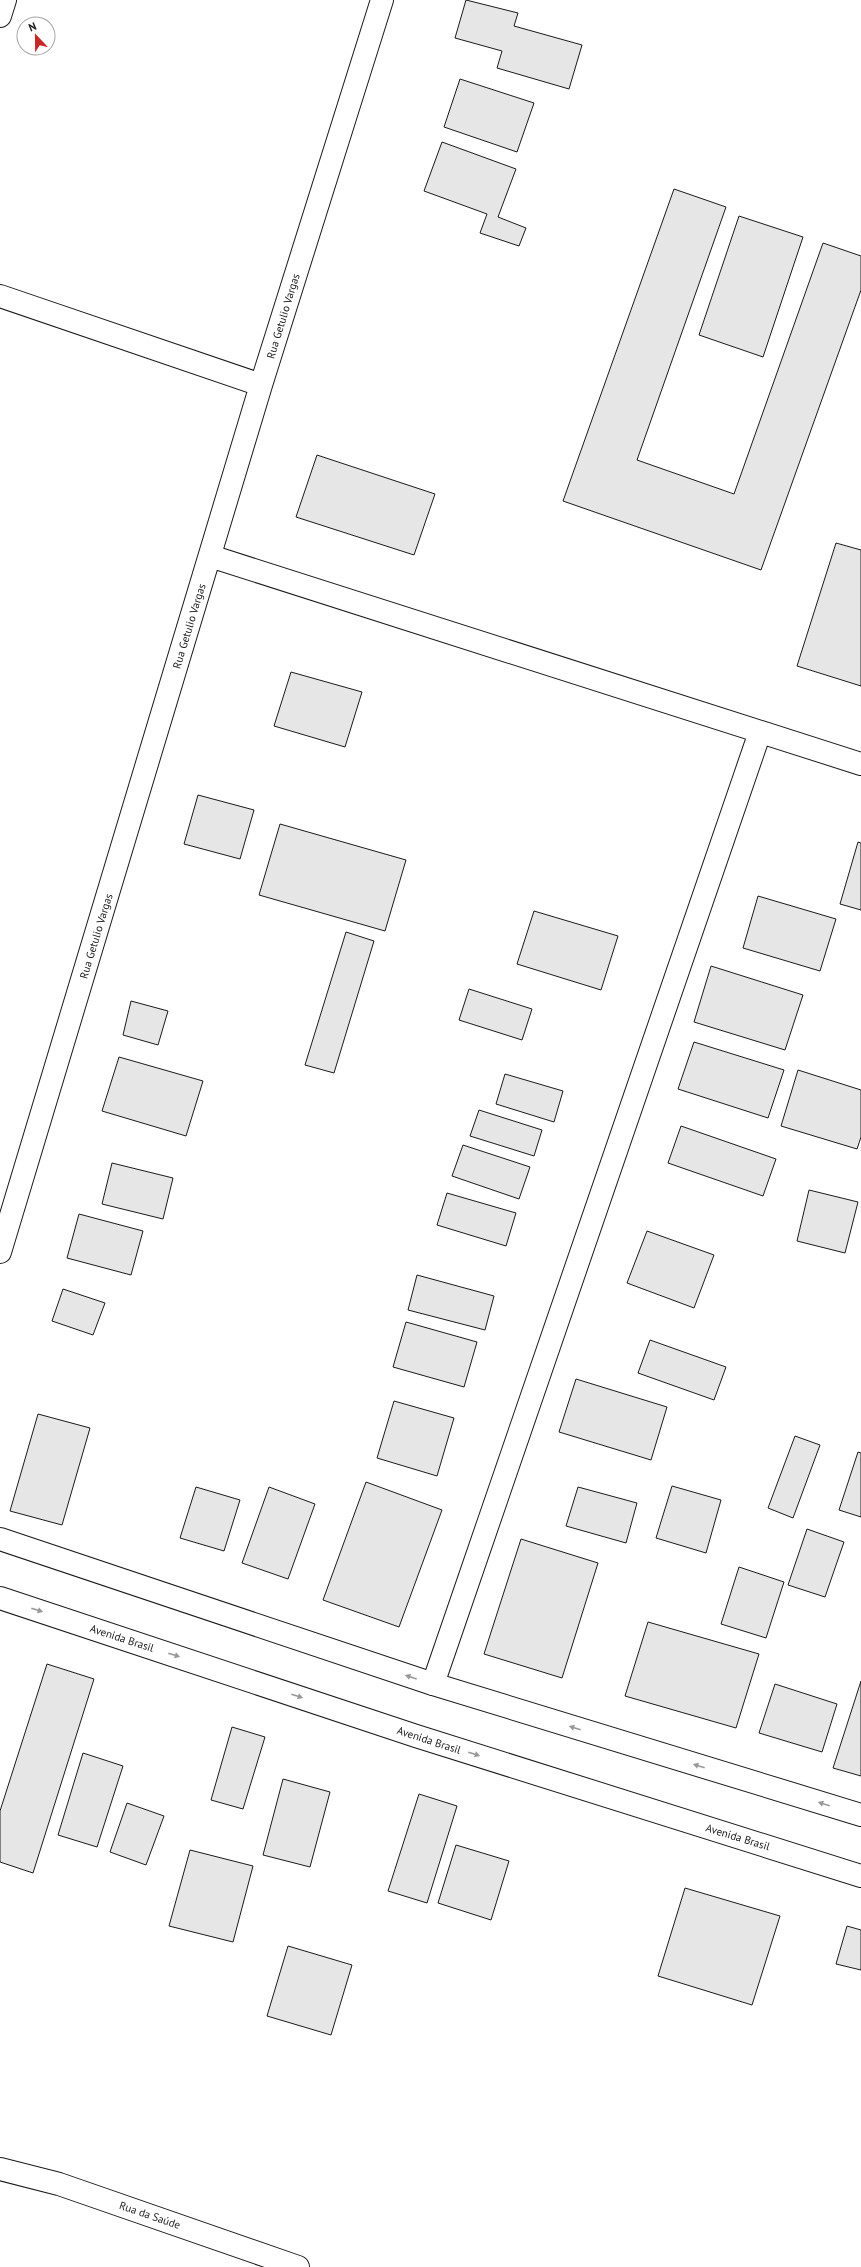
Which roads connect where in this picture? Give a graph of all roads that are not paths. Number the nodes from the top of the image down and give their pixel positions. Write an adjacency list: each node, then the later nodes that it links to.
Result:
1 (5, 0): 3 (street)
2 (382, 0): 5 (street, Rua Getulio Vargas)
3 (0, 16)
4 (0, 296): 5 (street)
5 (261, 385): 6 (street, Rua Getulio Vargas)
6 (210, 556): 7 (street); 9 (street, Rua Getulio Vargas)
7 (760, 732): 8 (street); 12 (street)
8 (861, 764)
9 (0, 1252)
10 (0, 1539): 12 (street, one-way to 10)
11 (0, 1598): 14 (street, Avenida Brasil, one-way to 14)
12 (433, 1684): 13 (street, one-way to 12)
13 (861, 1816)
14 (861, 1876)
15 (0, 2169): 16 (street, Rua da Saúde)
16 (298, 2267)

